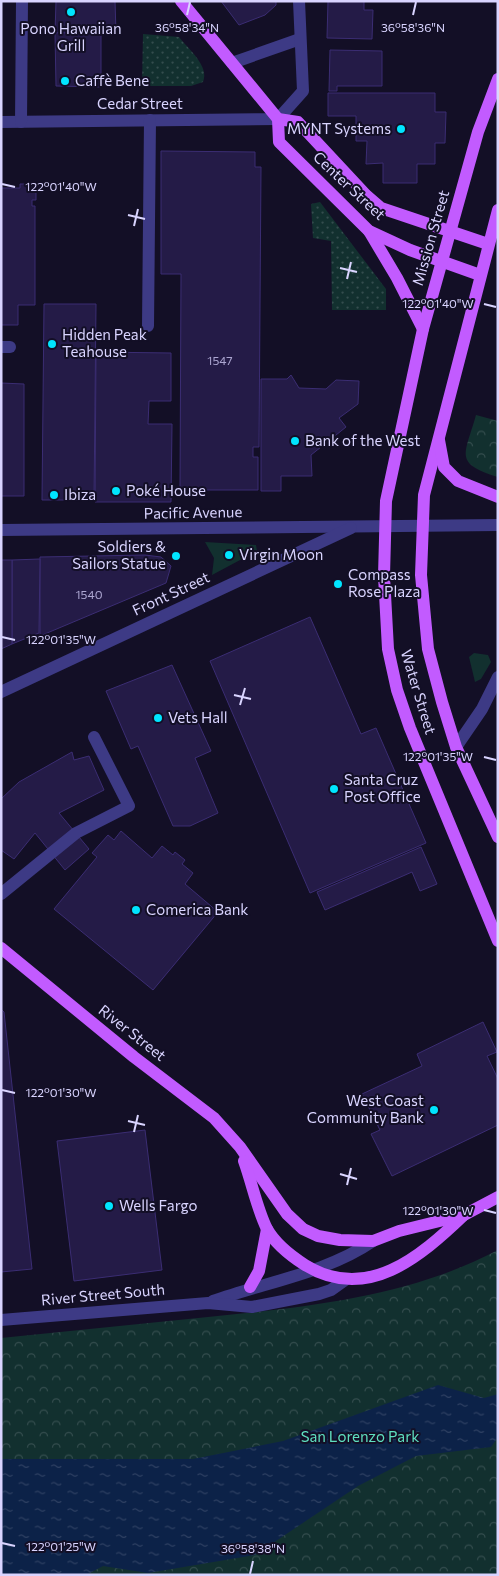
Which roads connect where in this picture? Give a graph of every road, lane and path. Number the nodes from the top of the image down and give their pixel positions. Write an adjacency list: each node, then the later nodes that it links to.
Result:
1 (22, 1): 10 (street)
2 (181, 1): 5 (main road)
3 (299, 1): 4 (street)
4 (300, 38): 5 (street); 7 (street)
5 (232, 63): 7 (main road)
6 (498, 79): 12 (main road, Mission Street)
7 (278, 119): 8 (street, Cedar Street); 12 (main road, Center Street); 13 (main road, Center Street)
8 (150, 120): 10 (street, Cedar Street); 17 (street)
9 (1, 122): 10 (street, Cedar Street)
10 (21, 122)
11 (498, 210): 14 (main road)
12 (450, 230): 14 (main road, Center Street); 15 (main road, Mission Street)
13 (369, 231): 15 (main road, Center Street); 18 (main road)
14 (488, 244): 16 (main road)
15 (441, 261): 16 (main road, Center Street); 18 (main road, Mission Street)
16 (480, 274): 19 (main road)
17 (148, 326)
18 (423, 329): 23 (main road, Mission Street)
19 (438, 435): 20 (main road); 24 (main road)
20 (498, 497)
21 (498, 524): 24 (street, Pacific Avenue)
22 (355, 526): 23 (street, Pacific Avenue); 25 (street, Pacific Avenue); 27 (street, Front Street)
23 (385, 526): 24 (street, Pacific Avenue); 32 (main road, Water Street)
24 (422, 527): 29 (main road, Water Street)
25 (1, 530)
26 (498, 677): 29 (street)
27 (1, 692)
28 (94, 737): 31 (street)
29 (456, 747): 30 (main road, Water Street)
30 (498, 837)
31 (1, 894)
32 (498, 941)
33 (1, 948): 34 (main road, River Street)
34 (240, 1146): 37 (main road, River Street); 38 (main road, River Street)
35 (496, 1199): 36 (main road, River Street)
36 (464, 1215): 38 (main road, River Street); 40 (main road, River Street)
37 (267, 1229): 39 (main road, River Street); 41 (main road)
38 (372, 1241): 39 (street, River Street)
39 (313, 1270): 40 (main road, River Street); 41 (street, River Street South)
40 (345, 1280): 42 (street, River Street South)
41 (250, 1287): 42 (street, River Street South)
42 (208, 1302): 43 (street, River Street South)
43 (1, 1320)

